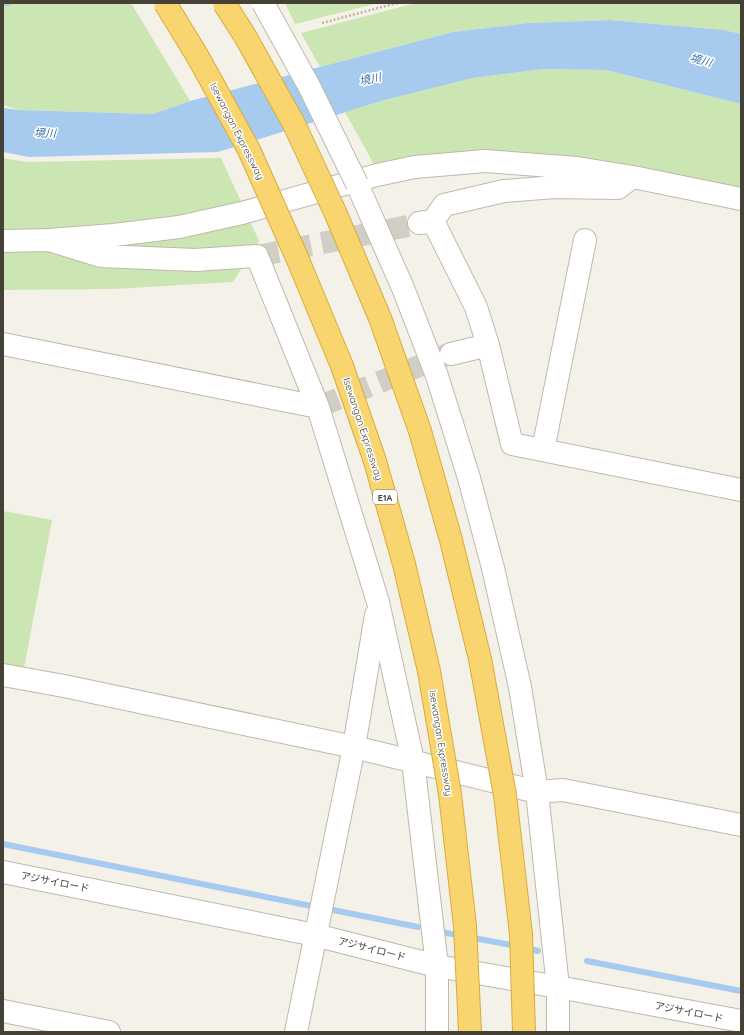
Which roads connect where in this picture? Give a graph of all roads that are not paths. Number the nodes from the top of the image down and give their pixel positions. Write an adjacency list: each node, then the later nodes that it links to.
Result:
1 (164, 3): 30 (highway, Isewangan Expressway / E1A, bridge)
2 (224, 3): 31 (highway, bridge)
3 (263, 3): 19 (street, bridge)
4 (633, 177): 5 (street); 6 (street); 10 (street)
5 (741, 198)
6 (49, 240): 8 (street); 12 (street)
7 (585, 240): 13 (street)
8 (3, 241)
9 (3, 344): 12 (street)
10 (488, 345): 11 (street); 13 (street)
11 (450, 354)
12 (318, 407): 15 (street)
13 (543, 450): 14 (street)
14 (741, 490)
15 (378, 602): 17 (street); 18 (street)
16 (3, 675): 17 (street)
17 (354, 747): 18 (street); 22 (street)
18 (413, 761): 19 (street); 23 (street)
19 (537, 792): 20 (street); 24 (street)
20 (741, 825)
21 (3, 872): 22 (street, アジサイロード)
22 (315, 935): 23 (street, アジサイロード); 28 (street)
23 (437, 966): 24 (street, アジサイロード); 29 (street)
24 (558, 987): 26 (street, アジサイロード); 32 (street)
25 (3, 1012): 27 (street)
26 (741, 1022)
27 (109, 1032)
28 (296, 1032)
29 (437, 1032)
30 (470, 1032)
31 (524, 1032)
32 (558, 1032)

